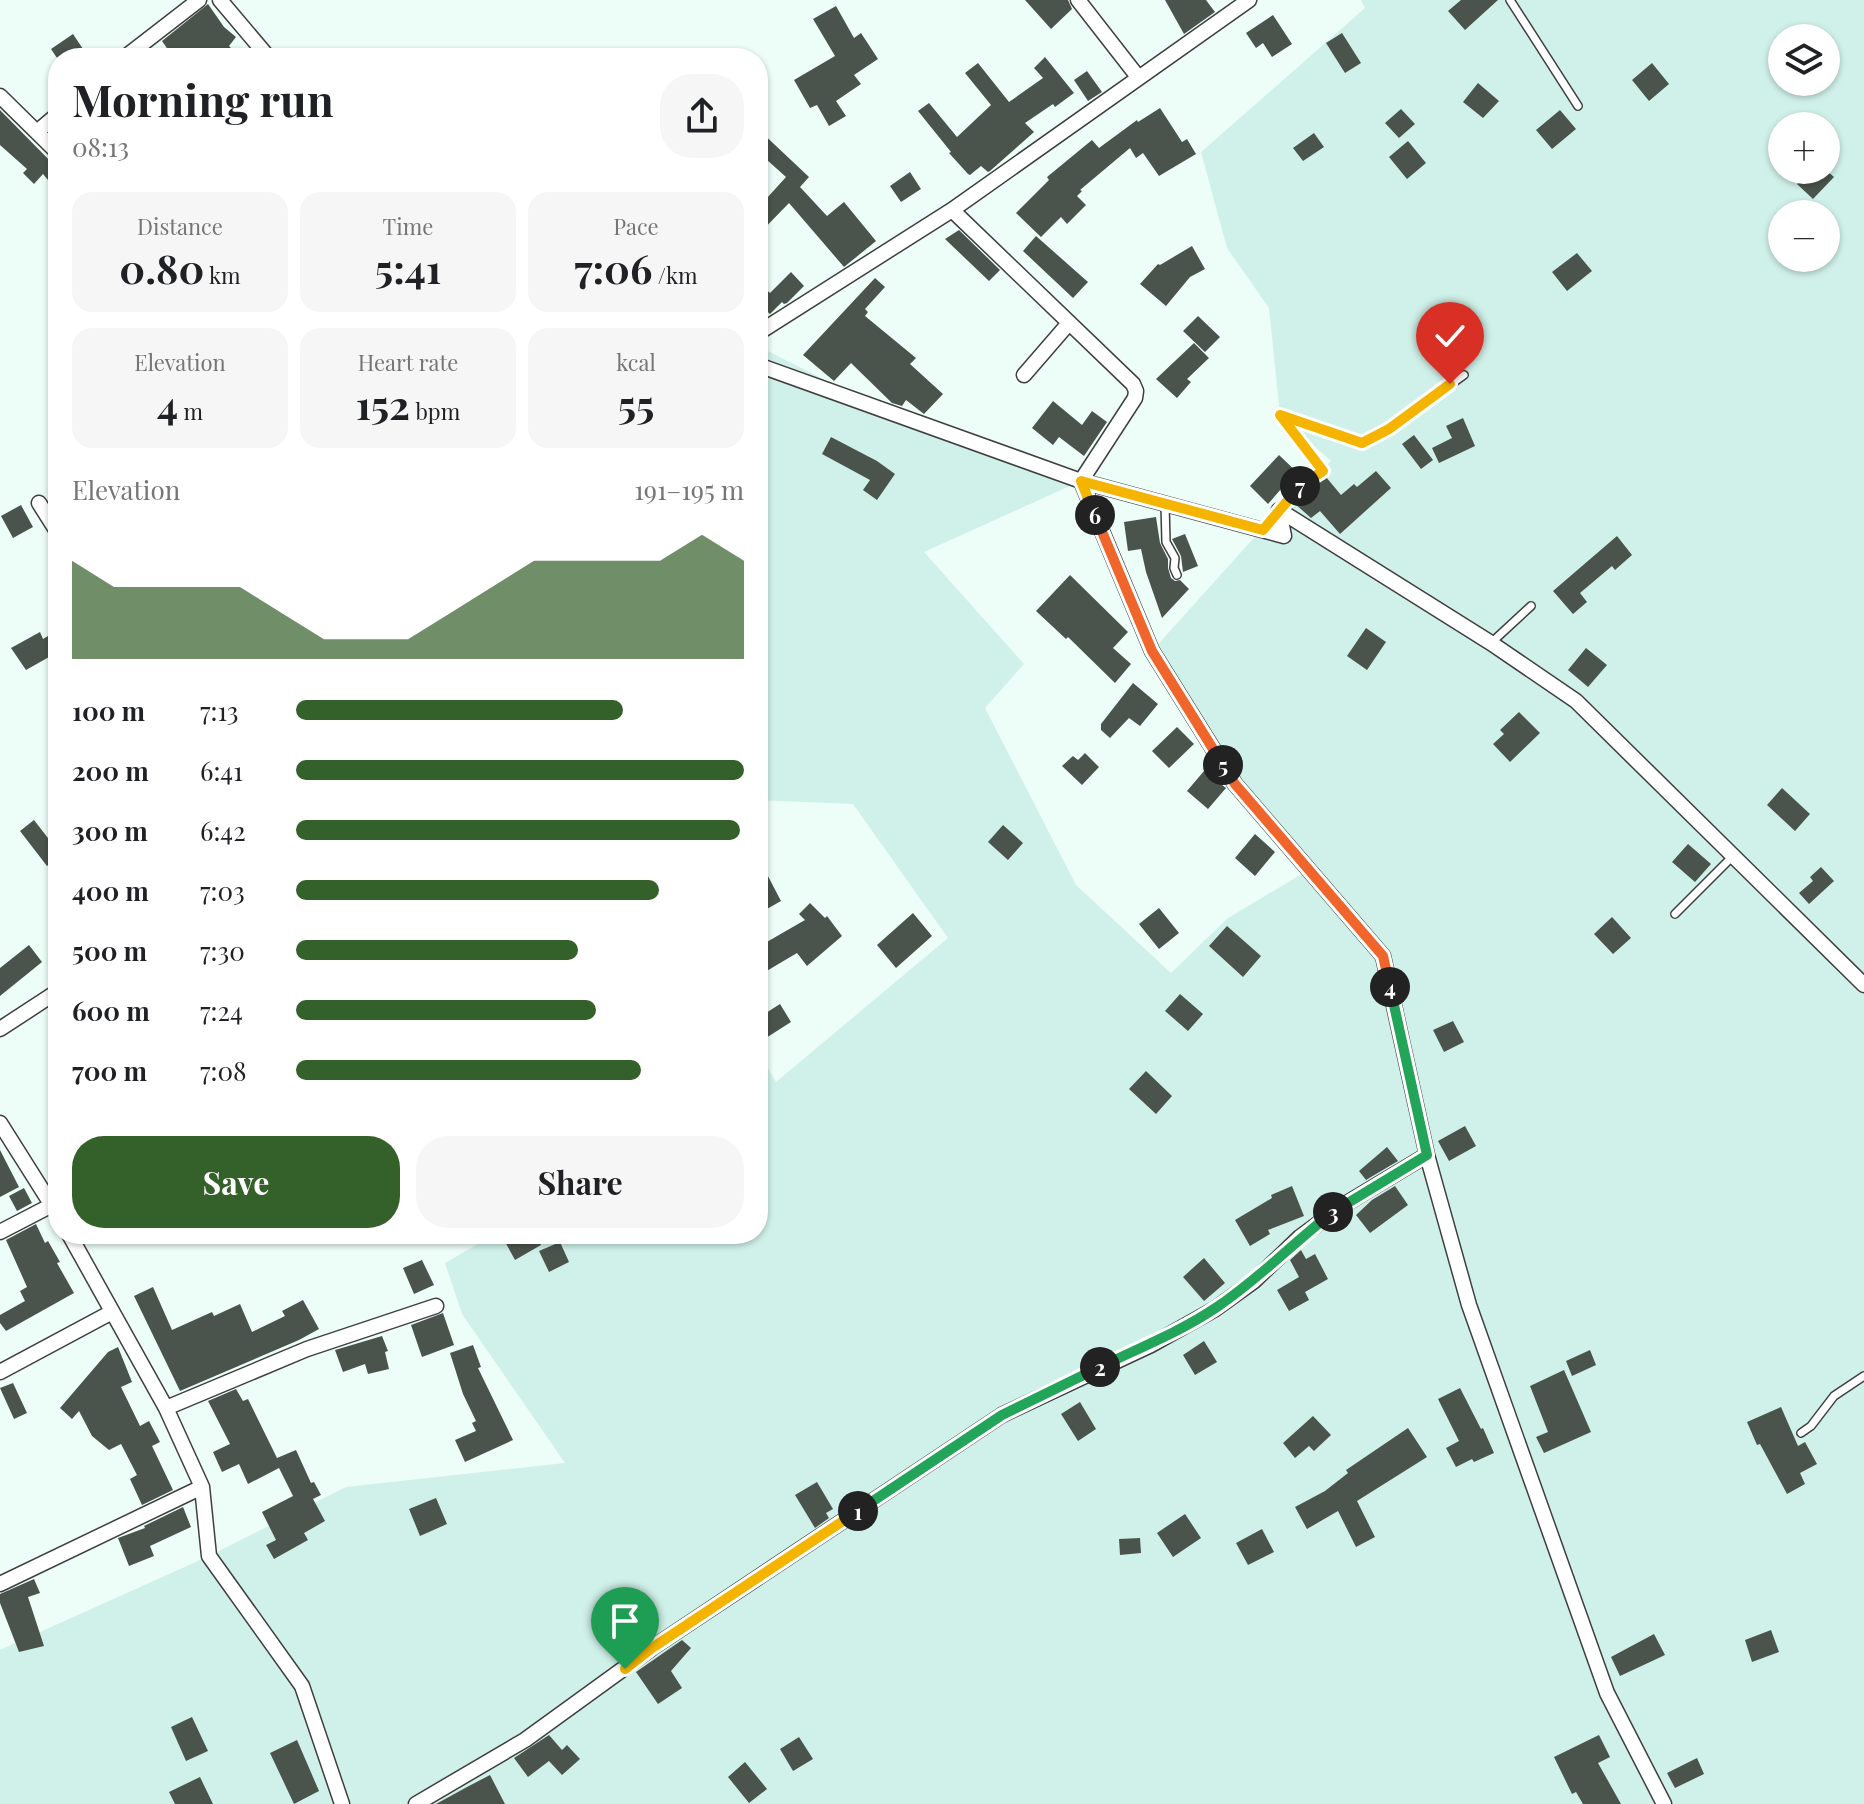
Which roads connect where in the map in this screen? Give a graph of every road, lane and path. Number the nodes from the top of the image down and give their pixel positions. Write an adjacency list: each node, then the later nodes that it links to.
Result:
1 (199, 0): 6 (street)
2 (220, 0): 7 (street)
3 (1078, 0): 8 (street)
4 (1249, 0): 8 (street)
5 (1510, 0): 10 (lane)
6 (137, 48)
7 (261, 48)
8 (1138, 77): 14 (street)
9 (0, 96): 12 (street)
10 (1578, 106)
11 (48, 122): 12 (street)
12 (38, 131): 13 (street)
13 (48, 142)
14 (952, 210): 15 (street); 16 (street)
15 (1069, 323): 18 (street); 20 (street)
16 (768, 327)
17 (768, 369): 20 (street)
18 (1024, 375)
19 (1464, 375): 24 (lane)
20 (1081, 481): 22 (street); 34 (street)
21 (39, 503): 23 (street)
22 (1165, 504): 24 (street); 25 (lane)
23 (48, 517)
24 (1263, 530): 27 (street)
25 (1177, 575)
26 (1531, 606): 27 (lane)
27 (1491, 643): 28 (street)
28 (1733, 856): 29 (lane); 30 (street)
29 (1675, 914)
30 (1862, 980)
31 (48, 998): 32 (street)
32 (0, 1029)
33 (0, 1123): 35 (street)
34 (1427, 1155): 48 (street); 49 (street)
35 (48, 1199)
36 (48, 1213): 37 (street)
37 (0, 1232)
38 (75, 1244): 40 (street)
39 (436, 1306): 43 (street)
40 (112, 1312): 41 (street); 43 (street)
41 (0, 1372)
42 (1864, 1376): 44 (lane)
43 (166, 1408): 45 (street)
44 (1801, 1433)
45 (202, 1487): 46 (street); 47 (street)
46 (0, 1584)
47 (342, 1804)
48 (416, 1804)
49 (1664, 1804)

